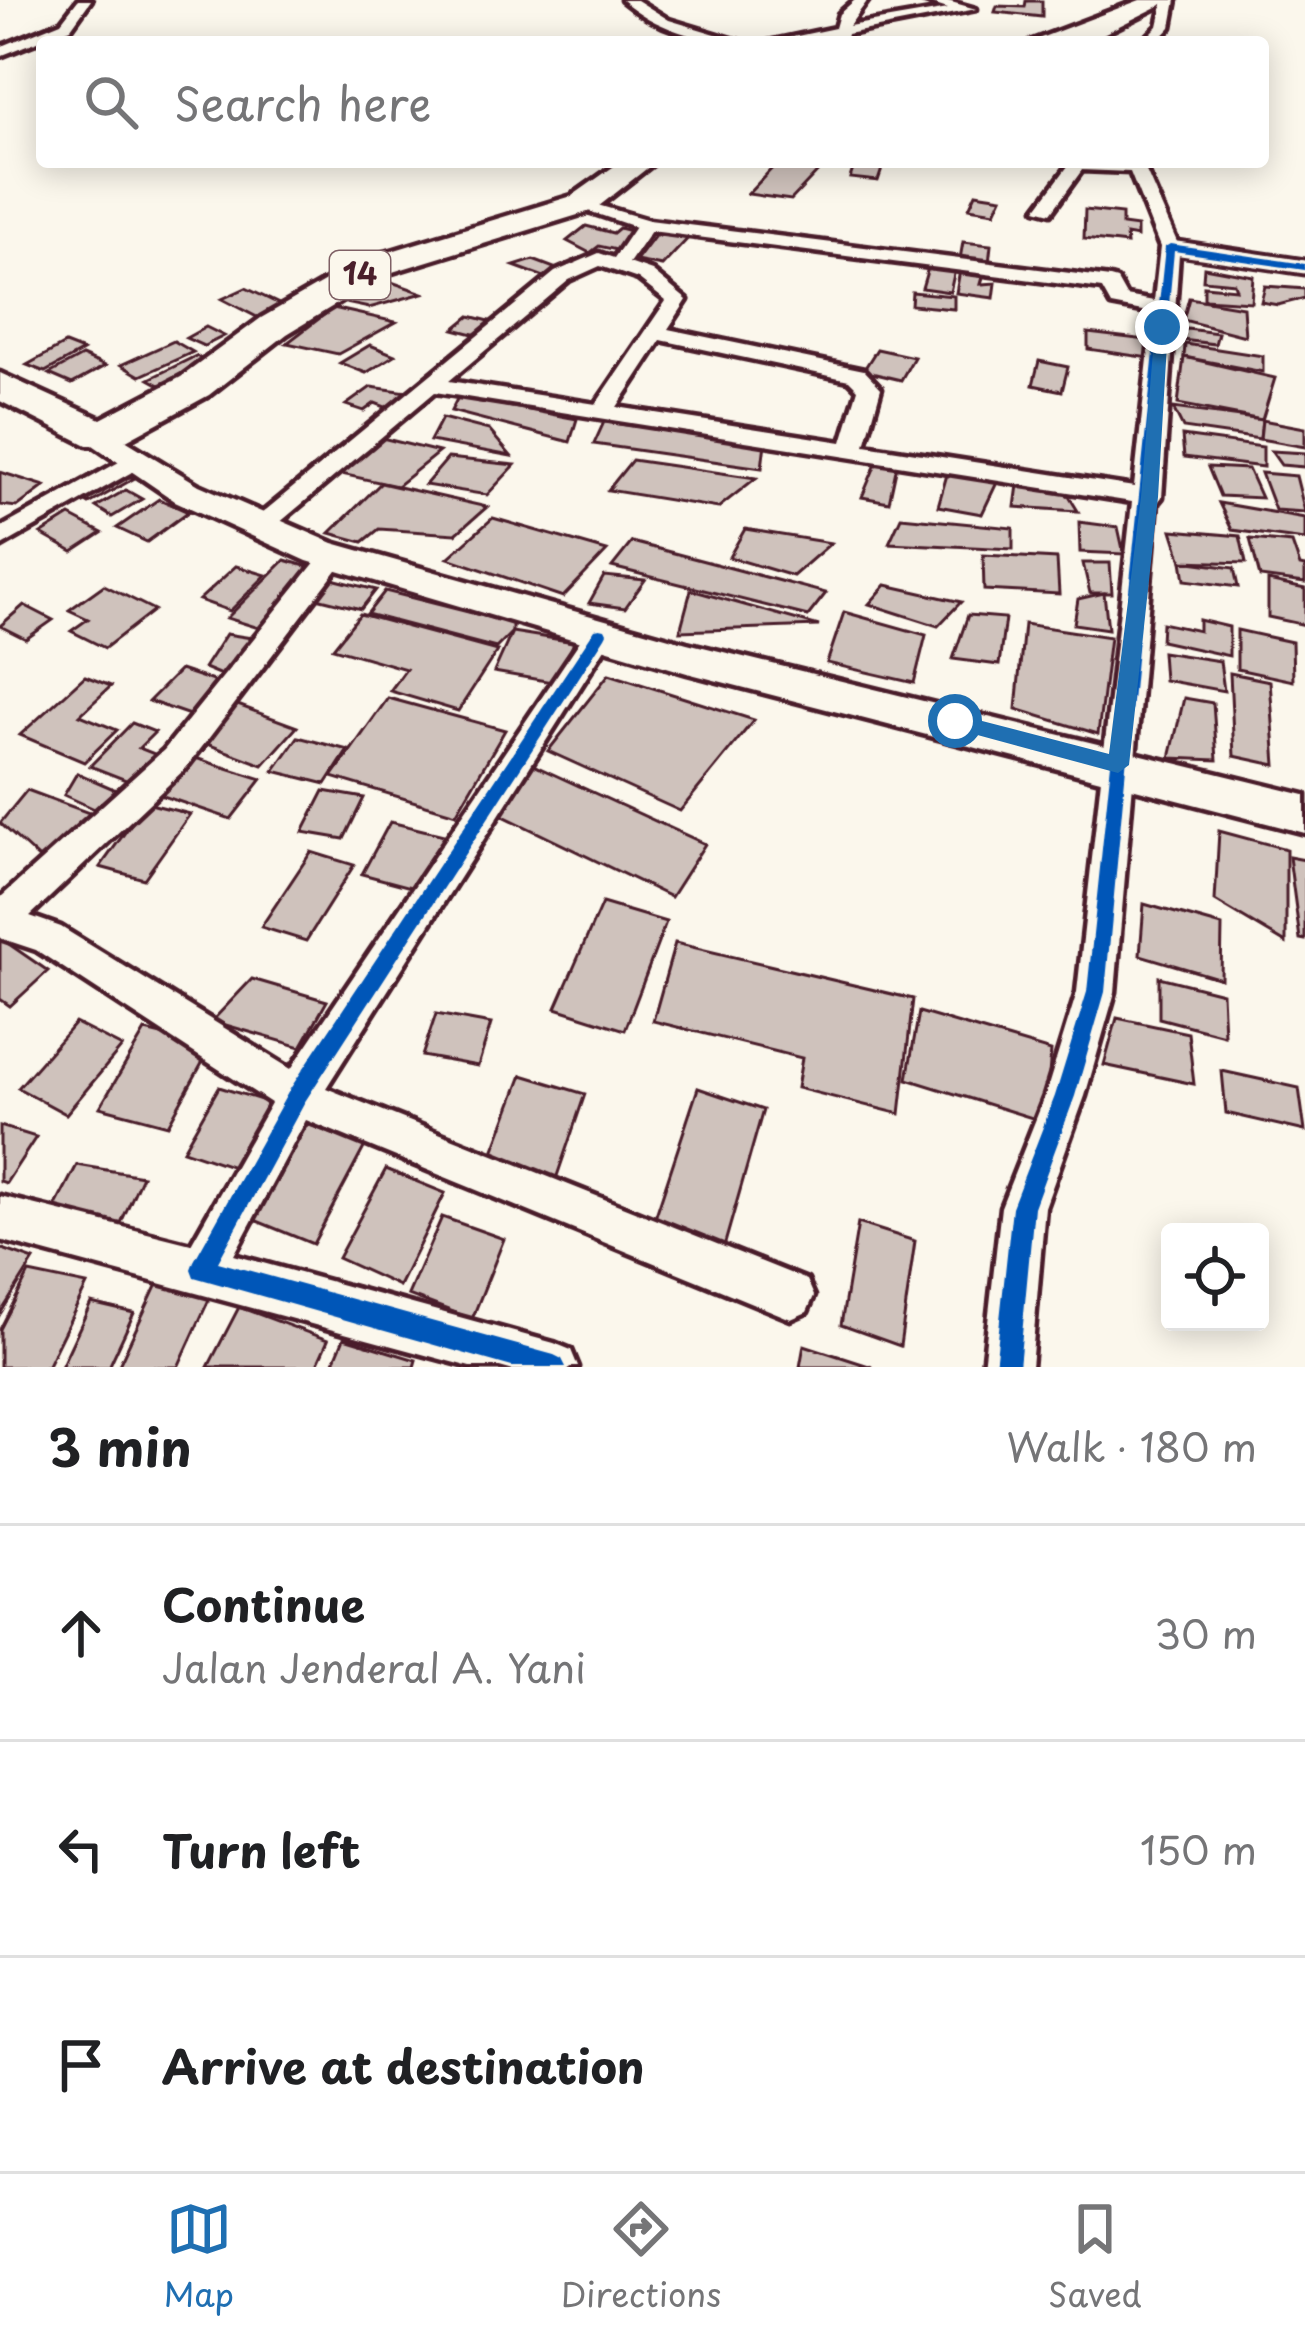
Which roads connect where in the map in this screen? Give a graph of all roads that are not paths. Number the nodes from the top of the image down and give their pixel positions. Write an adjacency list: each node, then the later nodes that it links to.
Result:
1 (85, 0): 8 (street)
2 (628, 0): 9 (street)
3 (862, 0): 7 (street)
4 (925, 0): 7 (street)
5 (1159, 0): 10 (highway)
6 (1170, 0): 11 (street)
7 (838, 35)
8 (39, 36)
9 (714, 36)
10 (1071, 36)
11 (1155, 36)
12 (36, 37): 13 (street)
13 (0, 52)
14 (632, 168): 17 (highway, 14)
15 (1075, 168): 18 (street)
16 (1136, 168): 20 (street)
17 (584, 203): 19 (street); 28 (highway, 14)
18 (1045, 209)
19 (646, 225): 21 (street); 23 (street)
20 (1170, 247): 22 (street); 23 (street)
21 (619, 264): 24 (street); 25 (street)
22 (1305, 267)
23 (1163, 309): 30 (street)
24 (659, 333): 27 (street); 29 (street)
25 (432, 385): 27 (street); 31 (street)
26 (0, 386): 28 (highway)
27 (602, 413): 29 (street)
28 (119, 447): 31 (main road); 32 (street)
29 (852, 448): 30 (street)
30 (1149, 497): 35 (street)
31 (257, 528): 33 (main road)
32 (4, 534)
33 (334, 556): 34 (main road); 37 (street)
34 (600, 632): 35 (main road); 38 (street)
35 (1118, 765): 36 (main road); 43 (street)
36 (1305, 814)
37 (0, 921): 38 (street)
38 (297, 1096): 40 (street); 41 (street)
39 (0, 1219): 40 (street)
40 (202, 1269): 42 (street)
41 (790, 1296)
42 (554, 1367)
43 (1007, 1367)

